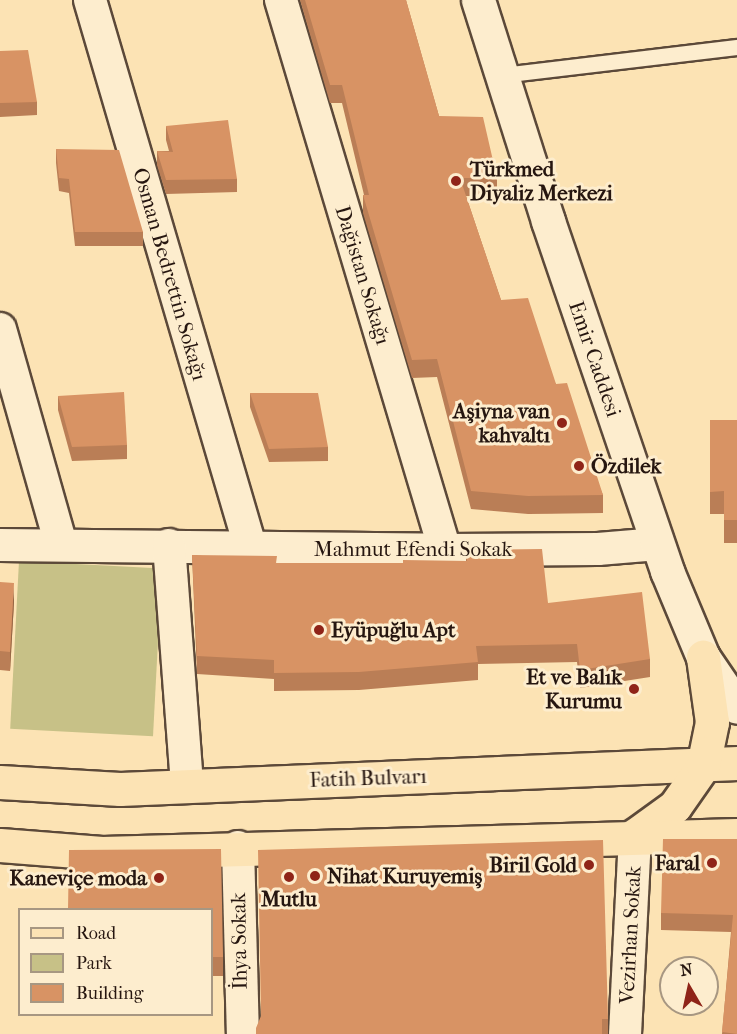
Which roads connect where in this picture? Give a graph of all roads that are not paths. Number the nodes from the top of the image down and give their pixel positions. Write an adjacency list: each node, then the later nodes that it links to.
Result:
1 (90, 0): 11 (street, Osman Bedrettin Sokağı)
2 (281, 0): 12 (street, Dağistan Sokağı)
3 (478, 0): 5 (street, Emir Caddesi)
4 (737, 47): 5 (lane)
5 (502, 75): 8 (street, Emir Caddesi)
6 (0, 329): 7 (street)
7 (61, 544): 9 (street, Mahmut Efendi Sokak); 10 (street, Mahmut Efendi Sokak)
8 (658, 544): 12 (street, Mahmut Efendi Sokak); 13 (street, Emir Caddesi)
9 (0, 545)
10 (169, 545): 11 (street, Mahmut Efendi Sokak); 18 (street)
11 (251, 549): 12 (street, Mahmut Efendi Sokak)
12 (445, 550)
13 (703, 657): 14 (street, Emir Caddesi); 16 (main road)
14 (737, 706)
15 (737, 763): 16 (main road, Fatih Bulvarı)
16 (703, 766): 18 (main road, Fatih Bulvarı); 19 (main road)
17 (0, 782): 18 (main road, Fatih Bulvarı)
18 (187, 785)
19 (635, 835): 20 (main road); 22 (main road); 24 (street, Vezirhan Sokak)
20 (737, 835)
21 (0, 845): 22 (main road)
22 (238, 847): 23 (street, İhya Sokak)
23 (243, 1034)
24 (625, 1034)

